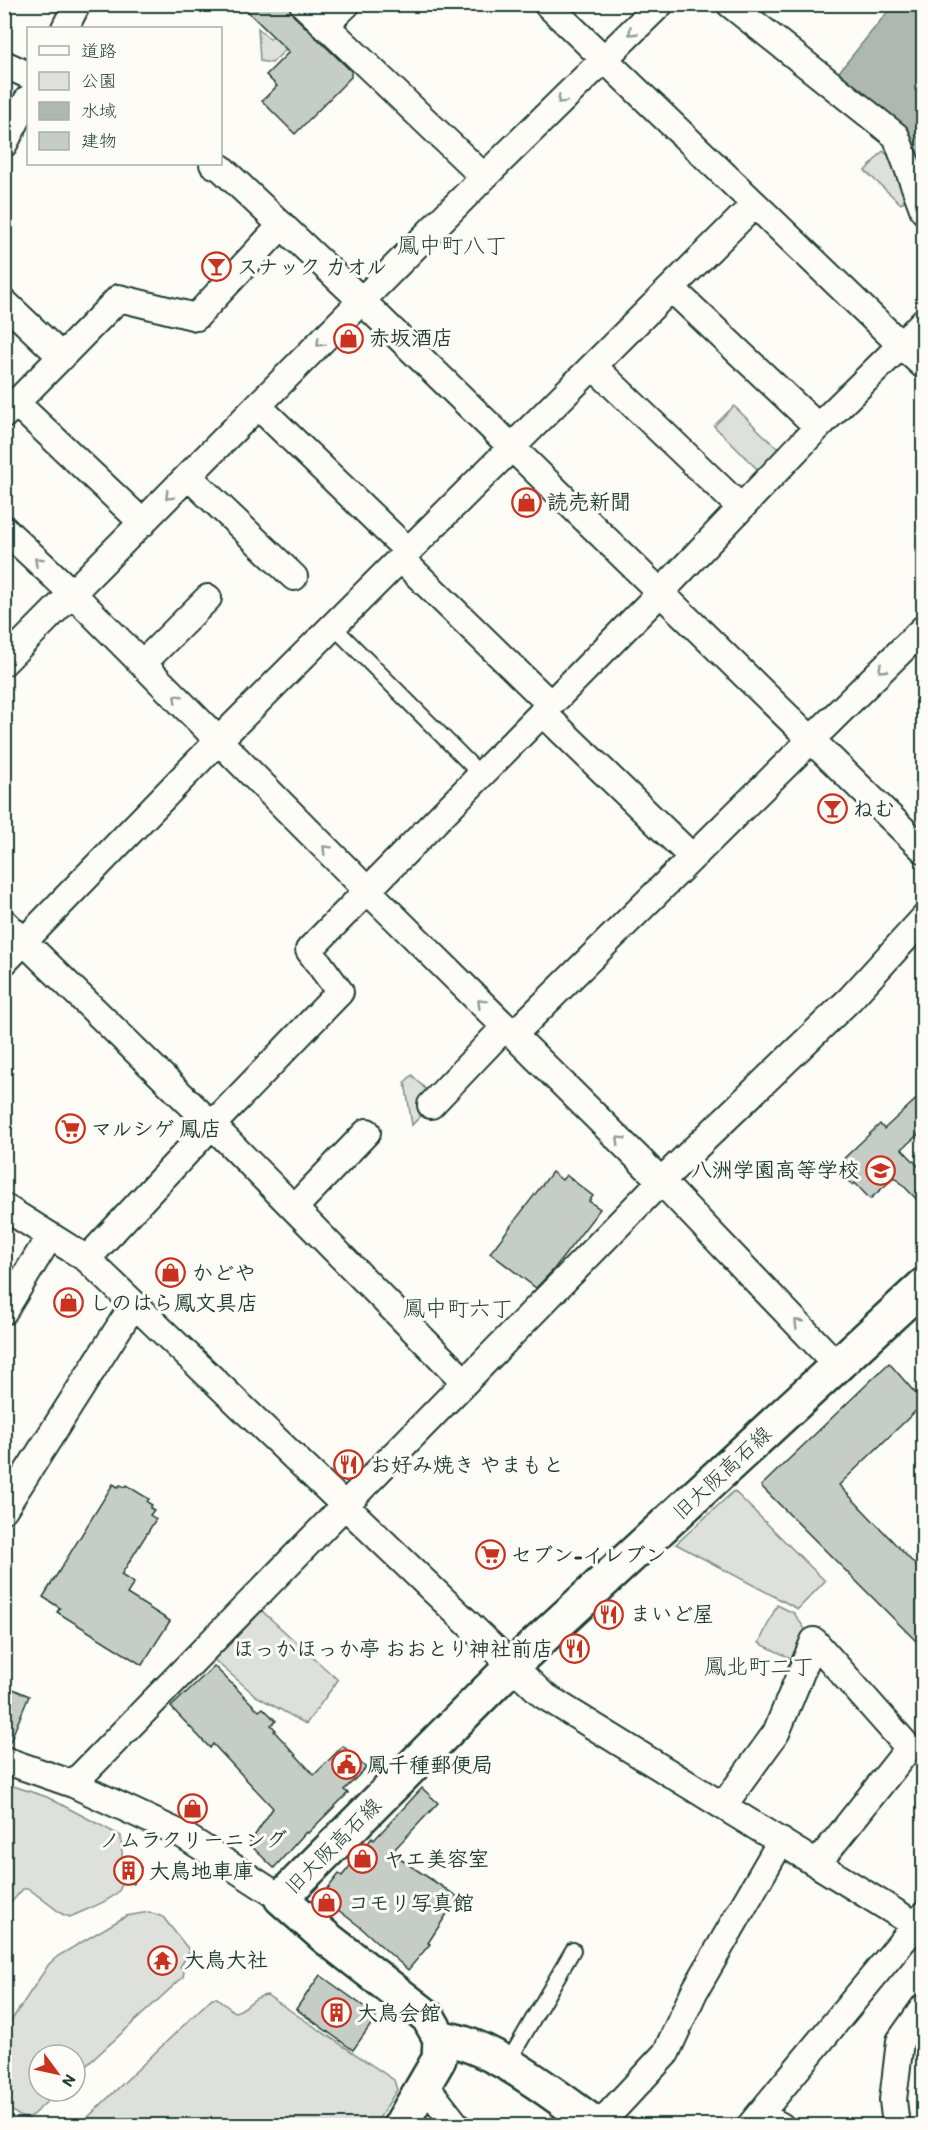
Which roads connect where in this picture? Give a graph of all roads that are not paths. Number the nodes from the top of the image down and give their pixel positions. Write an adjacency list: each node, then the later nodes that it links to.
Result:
1 (77, 4): 8 (street)
2 (303, 4): 7 (street)
3 (346, 4): 7 (street)
4 (547, 4): 9 (street)
5 (660, 4): 9 (street, one-way to 9)
6 (730, 4): 17 (street)
7 (324, 26): 15 (street)
8 (66, 27)
9 (603, 59): 15 (street, one-way to 15); 16 (street)
10 (4, 64): 11 (street)
11 (27, 75)
12 (27, 101): 13 (street)
13 (4, 144)
14 (215, 165): 18 (street)
15 (484, 177): 20 (street)
16 (754, 205): 19 (street); 23 (street)
17 (924, 211)
18 (282, 225): 20 (street); 24 (street)
19 (671, 288): 25 (street); 29 (street)
20 (362, 301): 27 (street, one-way to 27); 30 (street)
21 (4, 302): 24 (street)
22 (924, 321): 23 (street)
23 (901, 345): 26 (street); 29 (street)
24 (62, 357): 28 (street)
25 (593, 366): 30 (street); 32 (street)
26 (924, 366)
27 (258, 406): 31 (street); 35 (street)
28 (10, 409): 33 (street)
29 (818, 427): 32 (street)
30 (511, 449): 35 (street); 37 (street)
31 (189, 476): 33 (street, one-way to 33); 36 (street)
32 (740, 507): 37 (street)
33 (142, 523): 38 (street)
34 (4, 529): 38 (street, one-way to 34)
35 (404, 555): 40 (street); 44 (street)
36 (294, 577)
37 (661, 592): 44 (street); 45 (street)
38 (72, 593): 42 (street); 43 (street)
39 (208, 598): 43 (street)
40 (333, 626): 46 (street); 47 (lane)
41 (924, 628): 45 (street, one-way to 45)
42 (4, 662)
43 (143, 663): 46 (street, one-way to 43)
44 (546, 708): 47 (street); 49 (street)
45 (810, 739): 48 (street); 49 (street)
46 (219, 740): 50 (street, one-way to 46); 53 (street)
47 (481, 775): 50 (street)
48 (924, 850)
49 (692, 857): 55 (street)
50 (367, 890): 55 (street, one-way to 50); 57 (street)
51 (924, 918): 59 (street)
52 (4, 922): 53 (street)
53 (25, 942): 54 (street); 57 (street)
54 (4, 962)
55 (509, 1031): 56 (street); 59 (street, one-way to 55)
56 (431, 1104)
57 (212, 1125): 61 (street); 63 (street)
58 (367, 1132): 61 (street)
59 (661, 1181): 67 (street, one-way to 59); 68 (street)
60 (4, 1207): 62 (street)
61 (294, 1208): 68 (street)
62 (50, 1236): 63 (street); 66 (street)
63 (87, 1259): 65 (street)
64 (924, 1285): 67 (main road, 旧大阪高石線)
65 (134, 1304): 69 (street); 70 (street)
66 (4, 1311)
67 (838, 1366): 71 (main road, 旧大阪高石線)
68 (464, 1381): 70 (street)
69 (6, 1503)
70 (345, 1505): 71 (street); 73 (street)
71 (513, 1665): 74 (street); 77 (main road, 旧大阪高石線)
72 (4, 1760): 73 (street)
73 (73, 1784): 77 (street)
74 (723, 1806): 75 (street); 76 (street)
75 (781, 1841): 76 (street); 87 (street)
76 (817, 1864): 78 (street)
77 (281, 1898): 81 (main road, 旧大阪高石線)
78 (921, 1923): 84 (street)
79 (573, 1950): 82 (lane)
80 (924, 2007): 88 (street)
81 (440, 2038): 82 (main road); 83 (main road)
82 (507, 2064): 87 (main road)
83 (425, 2085): 85 (main road); 86 (street)
84 (764, 2122)
85 (400, 2126)
86 (457, 2126)
87 (598, 2126)
88 (897, 2126)

